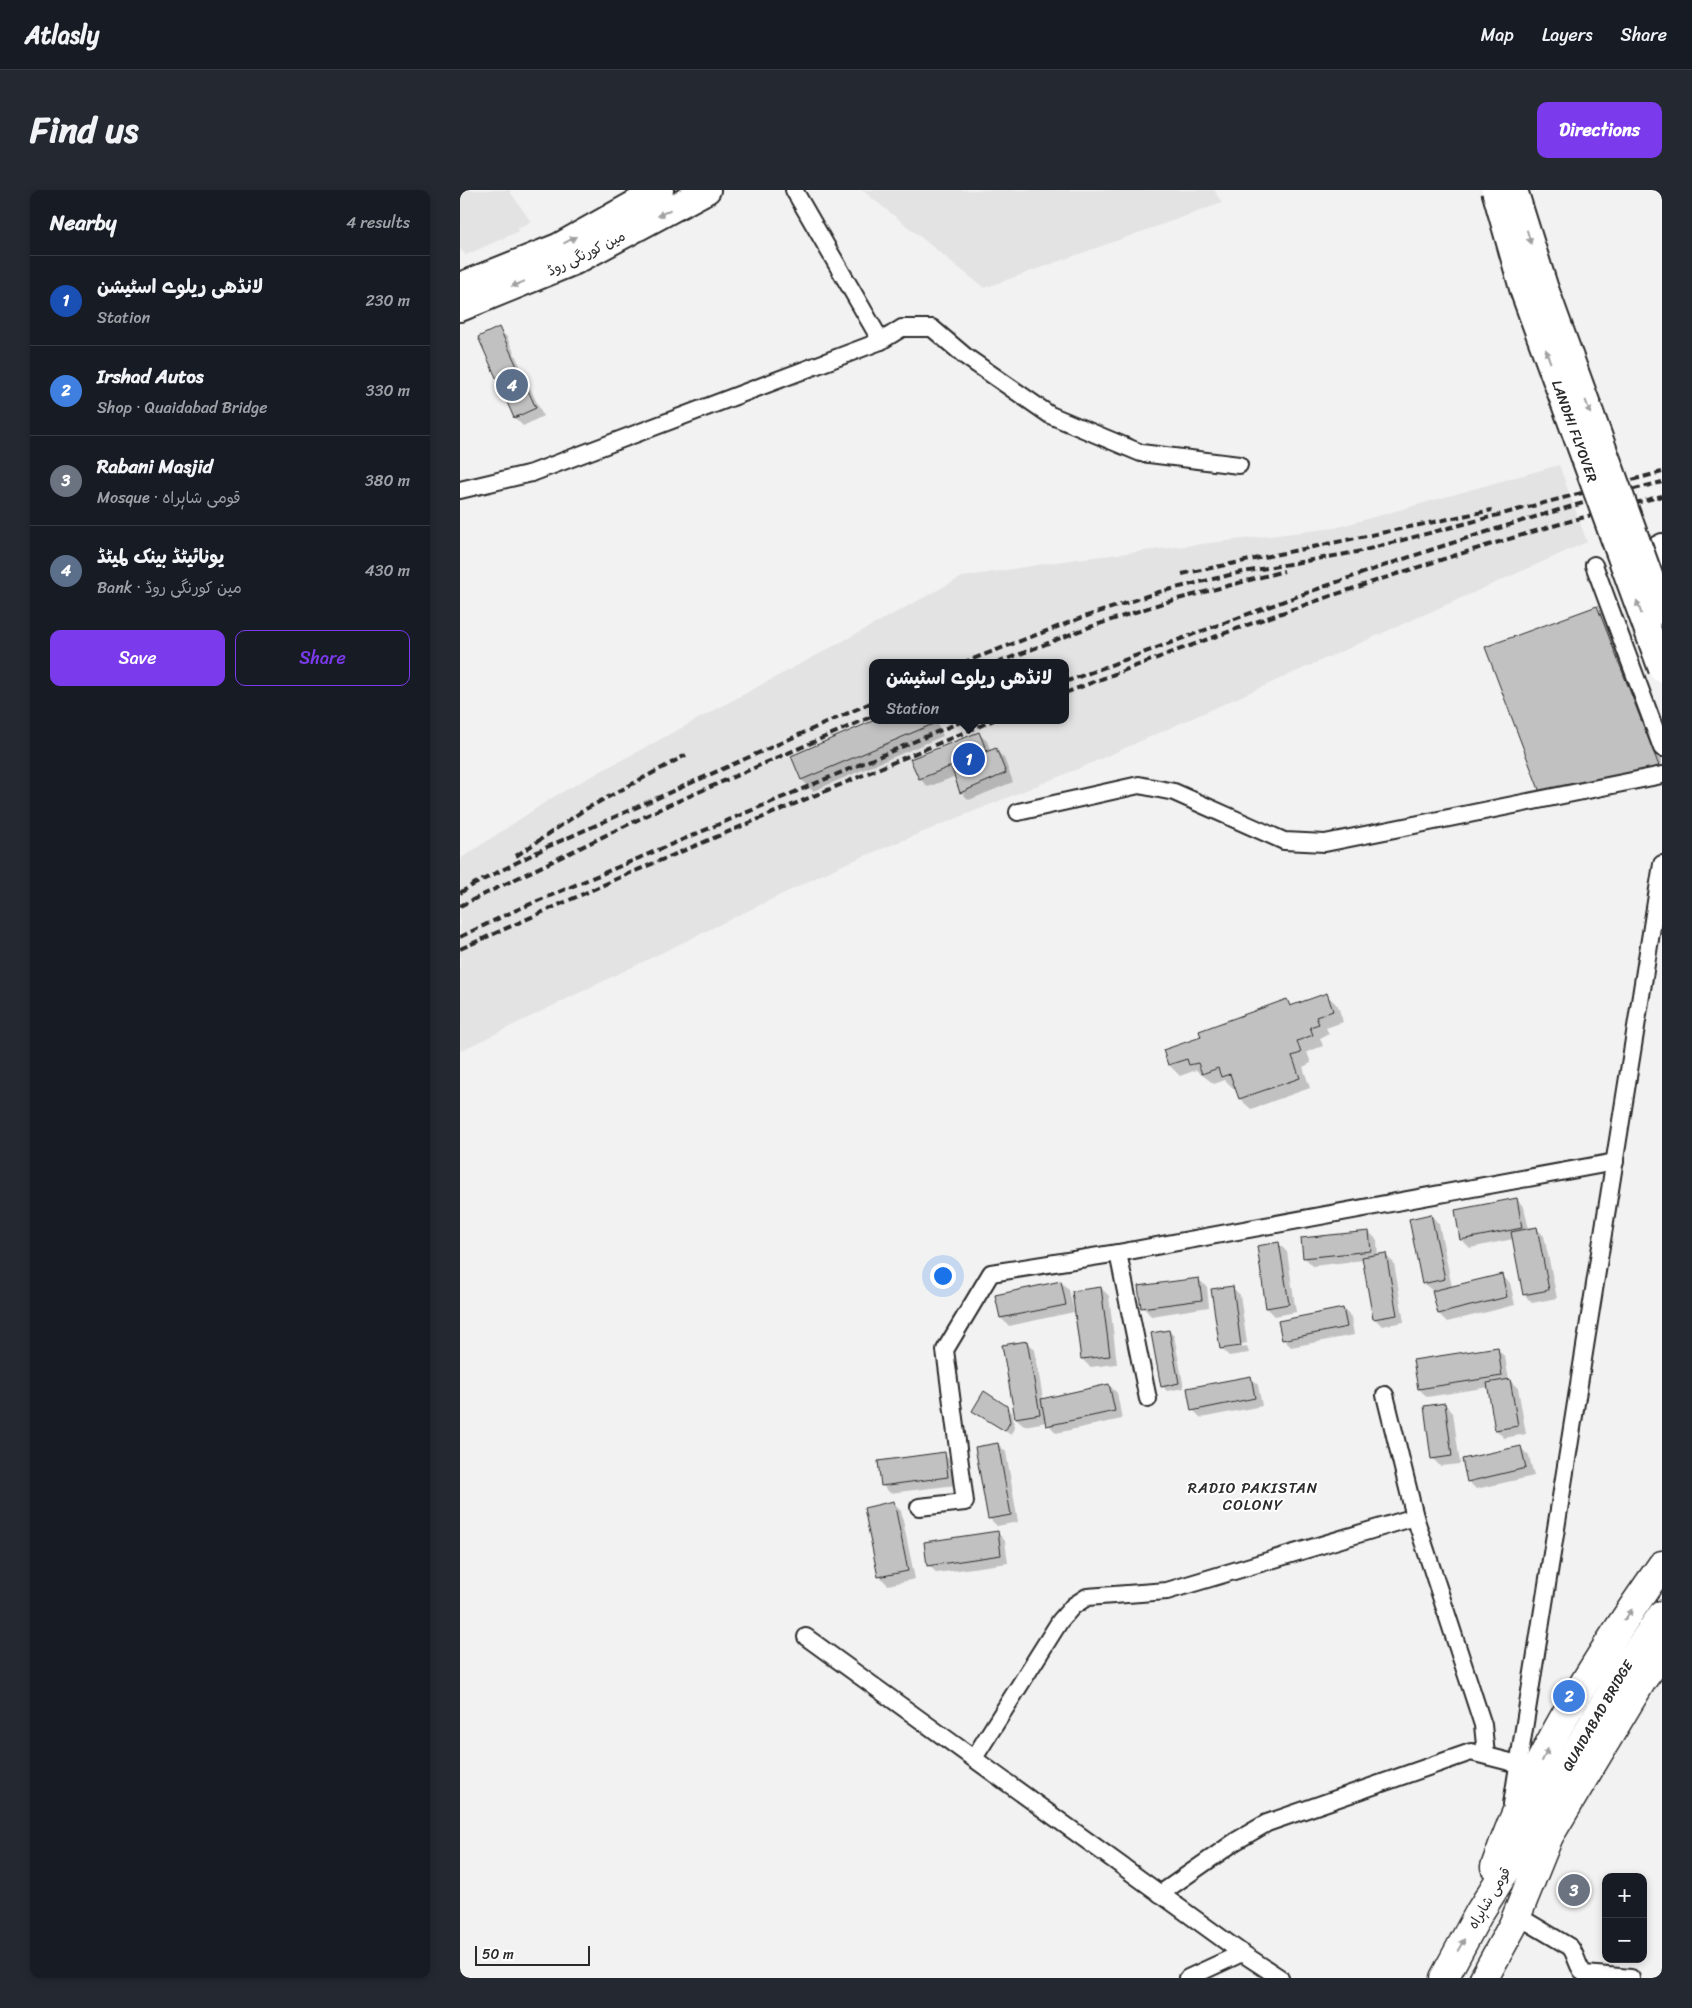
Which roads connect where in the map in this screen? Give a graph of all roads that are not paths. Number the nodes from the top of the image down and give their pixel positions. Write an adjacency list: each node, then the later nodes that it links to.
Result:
1 (660, 190): 6 (main road, مین کورنگی روڈ, one-way to 1)
2 (707, 190): 7 (main road, مین کورنگی روڈ, one-way to 7)
3 (794, 190): 8 (street)
4 (1495, 190): 15 (main road, LANDHI FLYOVER, one-way to 4, bridge)
5 (1514, 190): 14 (main road, LANDHI FLYOVER, one-way to 14, bridge)
6 (460, 286)
7 (460, 308)
8 (881, 341): 9 (street); 10 (street)
9 (1239, 465)
10 (460, 490)
11 (1662, 542): 13 (street)
12 (1594, 565): 16 (street)
13 (1662, 568)
14 (1662, 611)
15 (1662, 669)
16 (1662, 748)
17 (1662, 775): 18 (street)
18 (1018, 812)
19 (1662, 864): 20 (street)
20 (1615, 1162): 21 (street); 33 (street)
21 (1118, 1252): 23 (street); 24 (street)
22 (1385, 1395): 25 (street)
23 (1148, 1399)
24 (919, 1507)
25 (1415, 1517): 31 (street); 32 (street)
26 (1662, 1565): 35 (highway, one-way to 26)
27 (1662, 1615): 34 (highway, QUAIDABAD BRIDGE)
28 (806, 1636): 32 (street)
29 (1662, 1653): 34 (highway, QUAIDABAD BRIDGE)
30 (1662, 1681): 38 (highway)
31 (1486, 1755): 33 (street); 36 (street)
32 (974, 1758): 36 (street)
33 (1518, 1764): 35 (street)
34 (1543, 1828): 37 (highway, قومی شاہراہ); 38 (highway, قومی شاہراہ)
35 (1507, 1831): 37 (highway)
36 (1160, 1894): 39 (street)
37 (1479, 1913): 42 (highway, قومی شاہراہ, one-way to 37)
38 (1516, 1921): 43 (highway, قومی شاہراہ); 44 (street)
39 (1242, 1953): 40 (street); 41 (street)
40 (1188, 1978)
41 (1280, 1978)
42 (1444, 1978)
43 (1484, 1978)
44 (1631, 1978)

